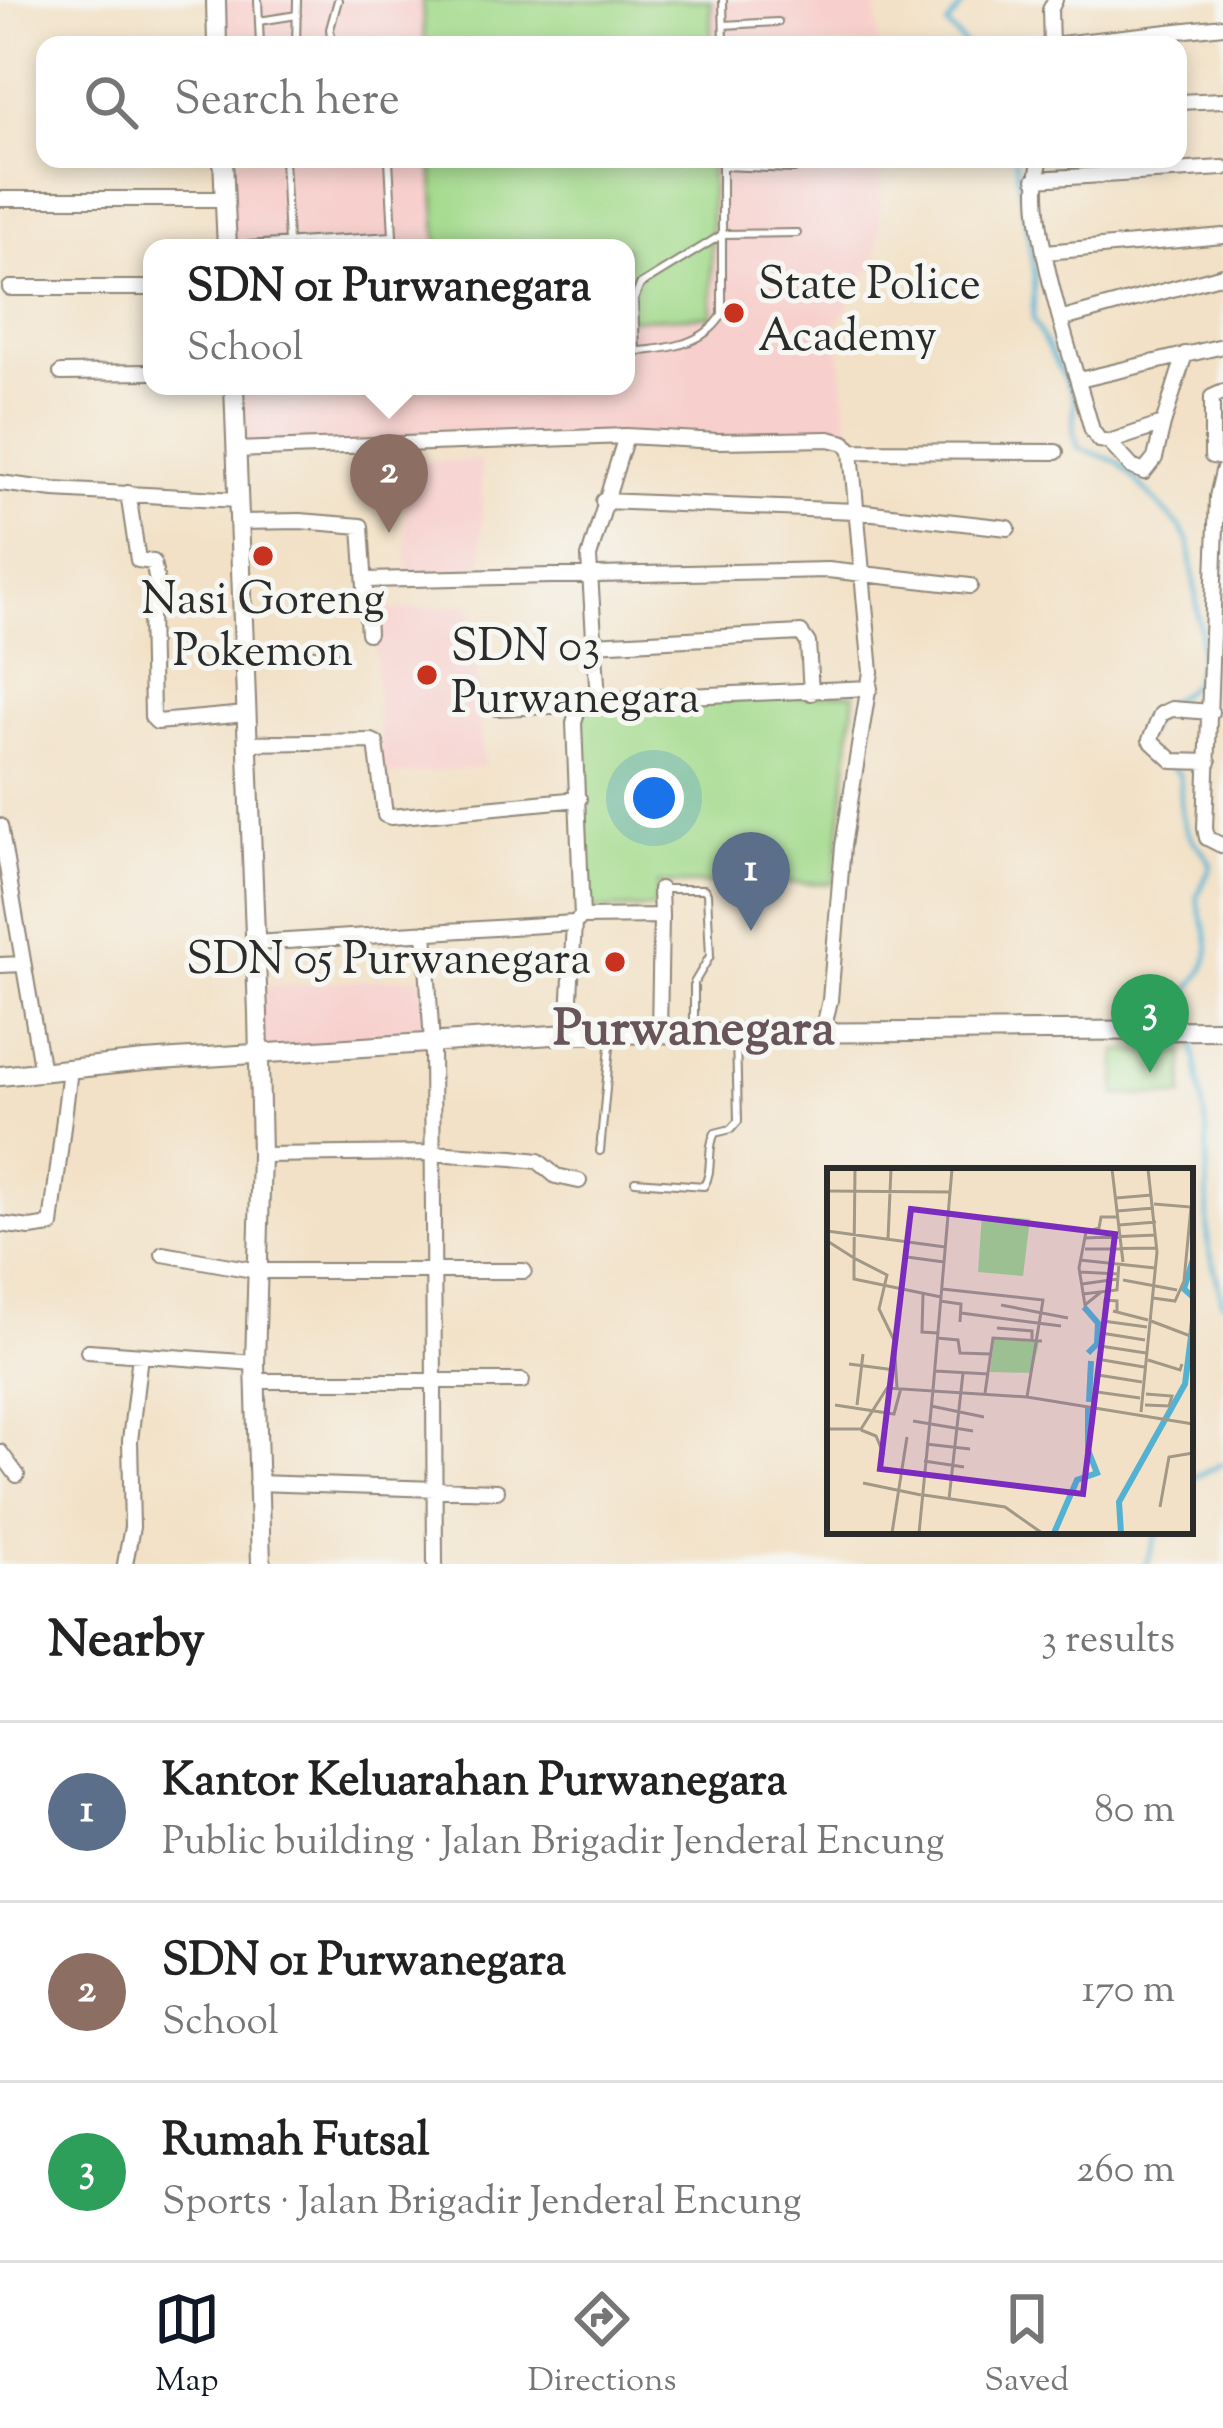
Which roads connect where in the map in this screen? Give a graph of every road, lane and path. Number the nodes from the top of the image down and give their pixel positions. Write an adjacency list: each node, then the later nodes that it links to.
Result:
1 (216, 0): 12 (street)
2 (258, 0): 8 (lane)
3 (297, 0): 7 (lane)
4 (338, 0): 15 (lane)
5 (723, 0): 10 (lane)
6 (1054, 0): 17 (street)
7 (296, 15): 8 (lane); 14 (lane)
8 (259, 21): 13 (lane)
9 (778, 22): 10 (lane)
10 (724, 25): 16 (lane)
11 (1223, 26): 18 (street)
12 (218, 36)
13 (260, 36)
14 (296, 36)
15 (331, 36)
16 (724, 36)
17 (1051, 36)
18 (1132, 36)
19 (1223, 100): 20 (street)
20 (1187, 102)
21 (223, 168): 31 (street)
22 (284, 168): 36 (lane)
23 (389, 168): 37 (lane)
24 (722, 168): 33 (lane)
25 (784, 168): 28 (lane)
26 (1038, 168): 29 (street)
27 (1223, 168): 29 (street)
28 (794, 169)
29 (1034, 178): 38 (street)
30 (0, 199): 31 (street)
31 (225, 199): 35 (street)
32 (797, 233): 33 (lane)
33 (723, 234): 44 (lane); 44 (lane)
34 (1223, 236): 38 (street)
35 (227, 239)
36 (288, 239)
37 (348, 239)
38 (1046, 252): 42 (street)
39 (1223, 275): 42 (street)
40 (143, 288): 41 (street)
41 (10, 289)
42 (1063, 319): 48 (street)
43 (1223, 346): 45 (street)
44 (636, 351)
45 (1185, 354): 48 (street); 51 (street)
46 (143, 372): 47 (street)
47 (61, 373)
48 (1079, 380): 53 (street)
49 (1223, 392): 57 (street)
50 (235, 395): 54 (street)
51 (1163, 424): 53 (street); 53 (street)
52 (626, 436): 54 (street); 55 (street); 62 (street)
53 (1109, 442)
54 (236, 450): 61 (street)
55 (851, 451): 56 (street); 63 (street)
56 (1056, 452)
57 (1223, 458)
58 (1223, 471): 65 (street)
59 (0, 483): 60 (street)
60 (128, 494): 61 (street); 83 (street)
61 (238, 500): 64 (street)
62 (603, 501): 63 (street); 68 (street)
63 (855, 511): 66 (street); 67 (street)
64 (238, 522): 69 (street); 74 (street)
65 (1220, 523): 71 (street)
66 (1008, 528)
67 (860, 572): 68 (street); 70 (street); 77 (street)
68 (588, 575): 69 (street); 73 (street)
69 (366, 580): 72 (street)
70 (970, 586)
71 (1219, 597): 76 (street)
72 (368, 633)
73 (593, 644): 78 (street); 79 (street)
74 (244, 656): 75 (lane); 83 (street)
75 (343, 656)
76 (1218, 675): 82 (street)
77 (870, 688): 78 (street); 97 (street)
78 (811, 693): 79 (street)
79 (598, 700): 80 (street)
80 (579, 705): 81 (street); 86 (street)
81 (497, 708)
82 (1211, 712): 85 (street); 85 (street)
83 (246, 714): 84 (street)
84 (247, 743): 86 (street); 93 (street)
85 (1214, 758): 88 (street)
86 (579, 800): 91 (street)
87 (0, 826): 94 (street)
88 (1223, 846)
89 (660, 889): 90 (street); 101 (lane)
90 (661, 916): 91 (street); 100 (street)
91 (578, 920): 92 (street); 102 (street)
92 (425, 932): 93 (street); 103 (street)
93 (255, 944): 104 (street)
94 (23, 964): 95 (street); 106 (street)
95 (0, 965)
96 (1223, 1030): 97 (street)
97 (824, 1031): 98 (street)
98 (736, 1032): 101 (street); 112 (lane)
99 (611, 1033): 100 (street); 102 (street); 108 (lane)
100 (659, 1033): 101 (street)
101 (694, 1033)
102 (568, 1034): 103 (street)
103 (432, 1043): 104 (street); 109 (street)
104 (258, 1054): 105 (street); 110 (street)
105 (70, 1069): 106 (street); 113 (street)
106 (42, 1072): 107 (street)
107 (0, 1076)
108 (600, 1150)
109 (430, 1153): 110 (street); 111 (street); 117 (street)
110 (261, 1155): 115 (street)
111 (579, 1181)
112 (634, 1181)
113 (0, 1224)
114 (163, 1254): 115 (street)
115 (258, 1271): 117 (street); 120 (street)
116 (524, 1271): 117 (street)
117 (431, 1273): 122 (street)
118 (88, 1351): 119 (street)
119 (140, 1355): 120 (street); 128 (street)
120 (255, 1372): 122 (street); 125 (street)
121 (522, 1381): 122 (street)
122 (435, 1384): 126 (street)
123 (0, 1452): 124 (street)
124 (17, 1475)
125 (256, 1483): 126 (street); 129 (street)
126 (436, 1490): 127 (street); 130 (street)
127 (497, 1491)
128 (124, 1564)
129 (261, 1564)
130 (435, 1564)

